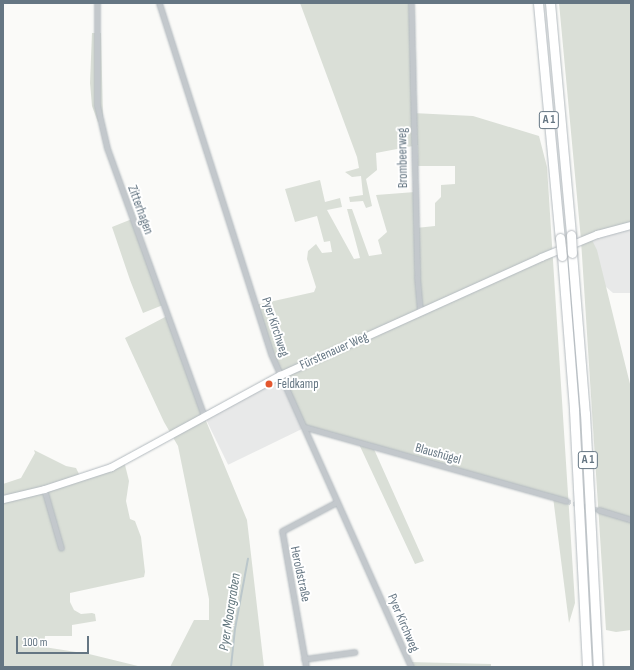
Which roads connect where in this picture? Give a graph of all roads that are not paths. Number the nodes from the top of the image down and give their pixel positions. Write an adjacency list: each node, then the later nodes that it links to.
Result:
1 (97, 3): 9 (street, Zitterhagen)
2 (159, 3): 8 (street, Pyer Kirchweg)
3 (411, 3): 7 (street, Brombeerweg)
4 (538, 3): 22 (highway, A 1, bridge)
5 (550, 3): 23 (highway, A 1, bridge)
6 (631, 225): 7 (street, Fürstenauer Weg)
7 (420, 312): 8 (street, Fürstenauer Weg)
8 (280, 375): 9 (street, Fürstenauer Weg); 10 (street, Pyer Kirchweg)
9 (204, 416): 11 (street, Fürstenauer Weg)
10 (304, 427): 13 (street, Blaushügel); 14 (street, Pyer Kirchweg)
11 (44, 489): 12 (street, Fürstenauer Weg); 17 (street)
12 (3, 499)
13 (566, 501)
14 (337, 502): 19 (street, Heroldstraße); 21 (street, Pyer Kirchweg)
15 (599, 510): 16 (street)
16 (631, 520)
17 (61, 548)
18 (355, 652): 19 (street)
19 (304, 658): 20 (street, Heroldstraße)
20 (306, 667)
21 (411, 667)
22 (587, 667)
23 (598, 667)

